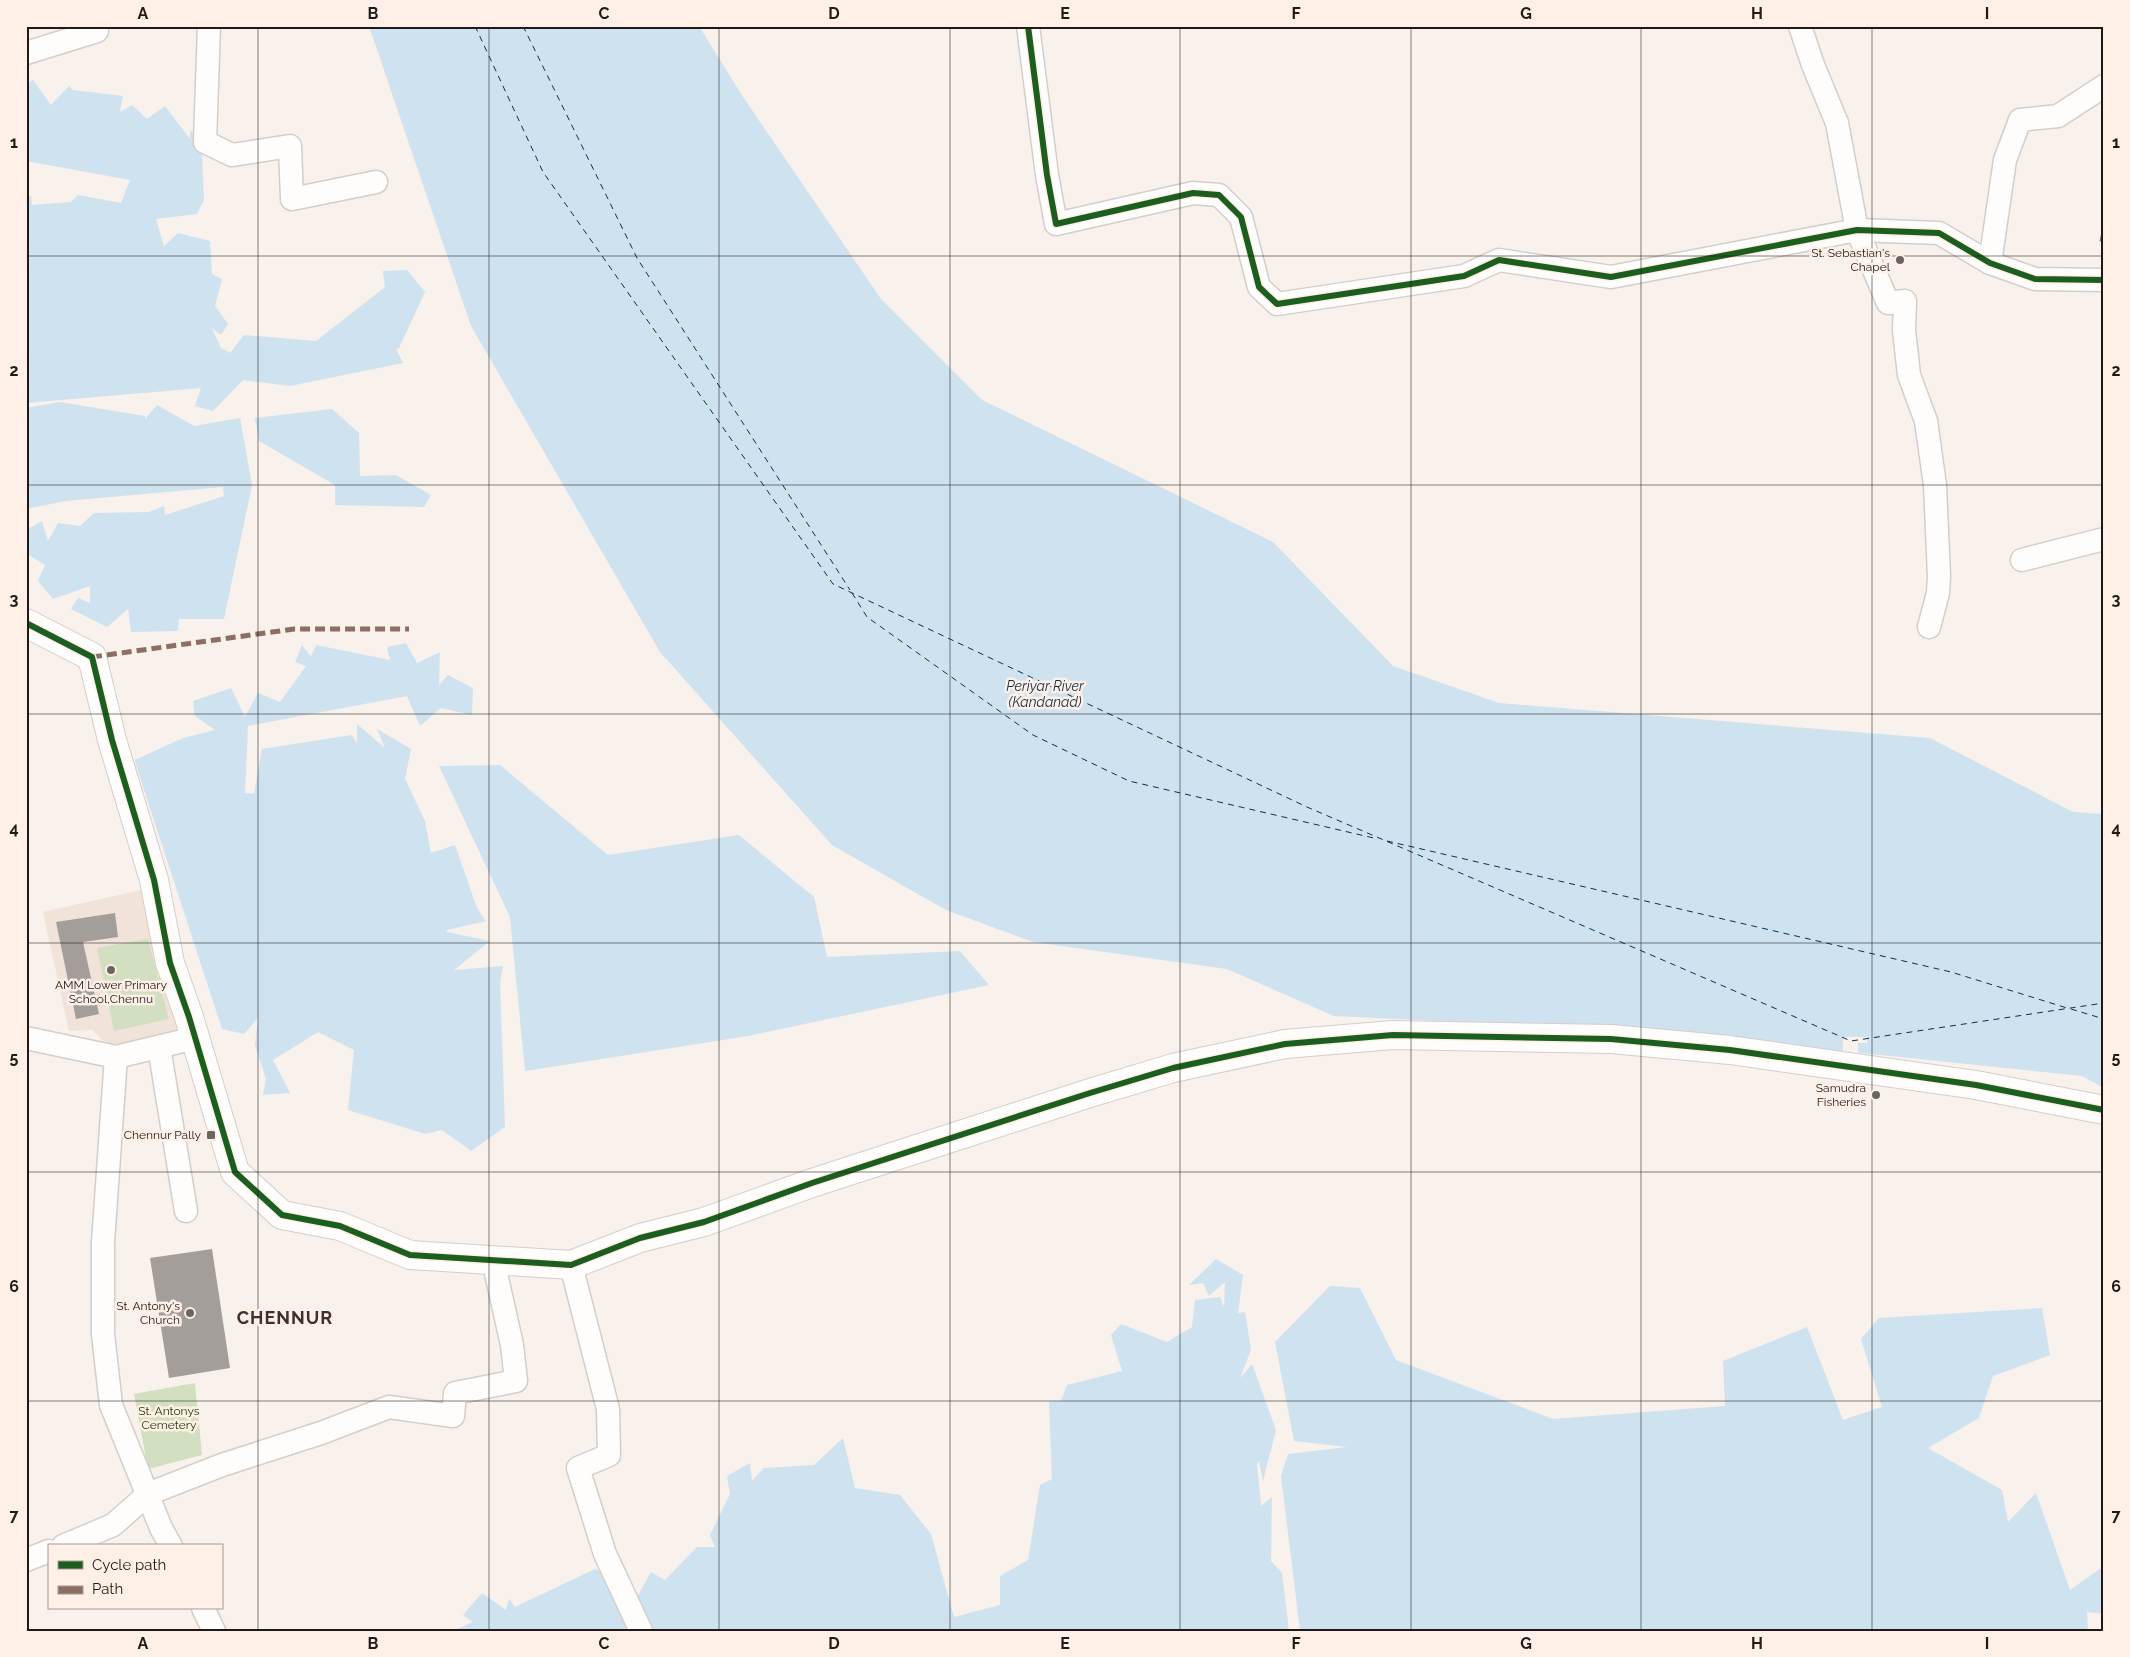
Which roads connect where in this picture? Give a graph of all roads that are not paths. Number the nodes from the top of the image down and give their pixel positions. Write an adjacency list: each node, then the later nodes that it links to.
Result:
1 (97, 26): 5 (street)
2 (209, 26): 7 (street)
3 (1028, 26): 8 (street)
4 (1800, 26): 8 (street)
5 (26, 52)
6 (2104, 86): 9 (street)
7 (376, 182)
8 (1857, 230): 9 (street); 14 (street)
9 (1990, 263): 10 (street)
10 (2104, 280)
11 (2104, 539): 12 (street)
12 (2022, 560)
13 (26, 624): 16 (street)
14 (1929, 627)
15 (26, 1038): 18 (street)
16 (195, 1038): 17 (street); 21 (street)
17 (159, 1047): 18 (street); 20 (street)
18 (116, 1058): 23 (street)
19 (2104, 1110): 22 (street)
20 (186, 1211)
21 (493, 1260): 22 (street); 23 (street)
22 (571, 1265): 30 (street)
23 (148, 1494): 24 (street); 25 (street)
24 (67, 1544)
25 (170, 1544)
26 (48, 1551): 27 (street)
27 (26, 1560)
28 (204, 1610): 29 (street)
29 (214, 1631)
30 (641, 1631)

